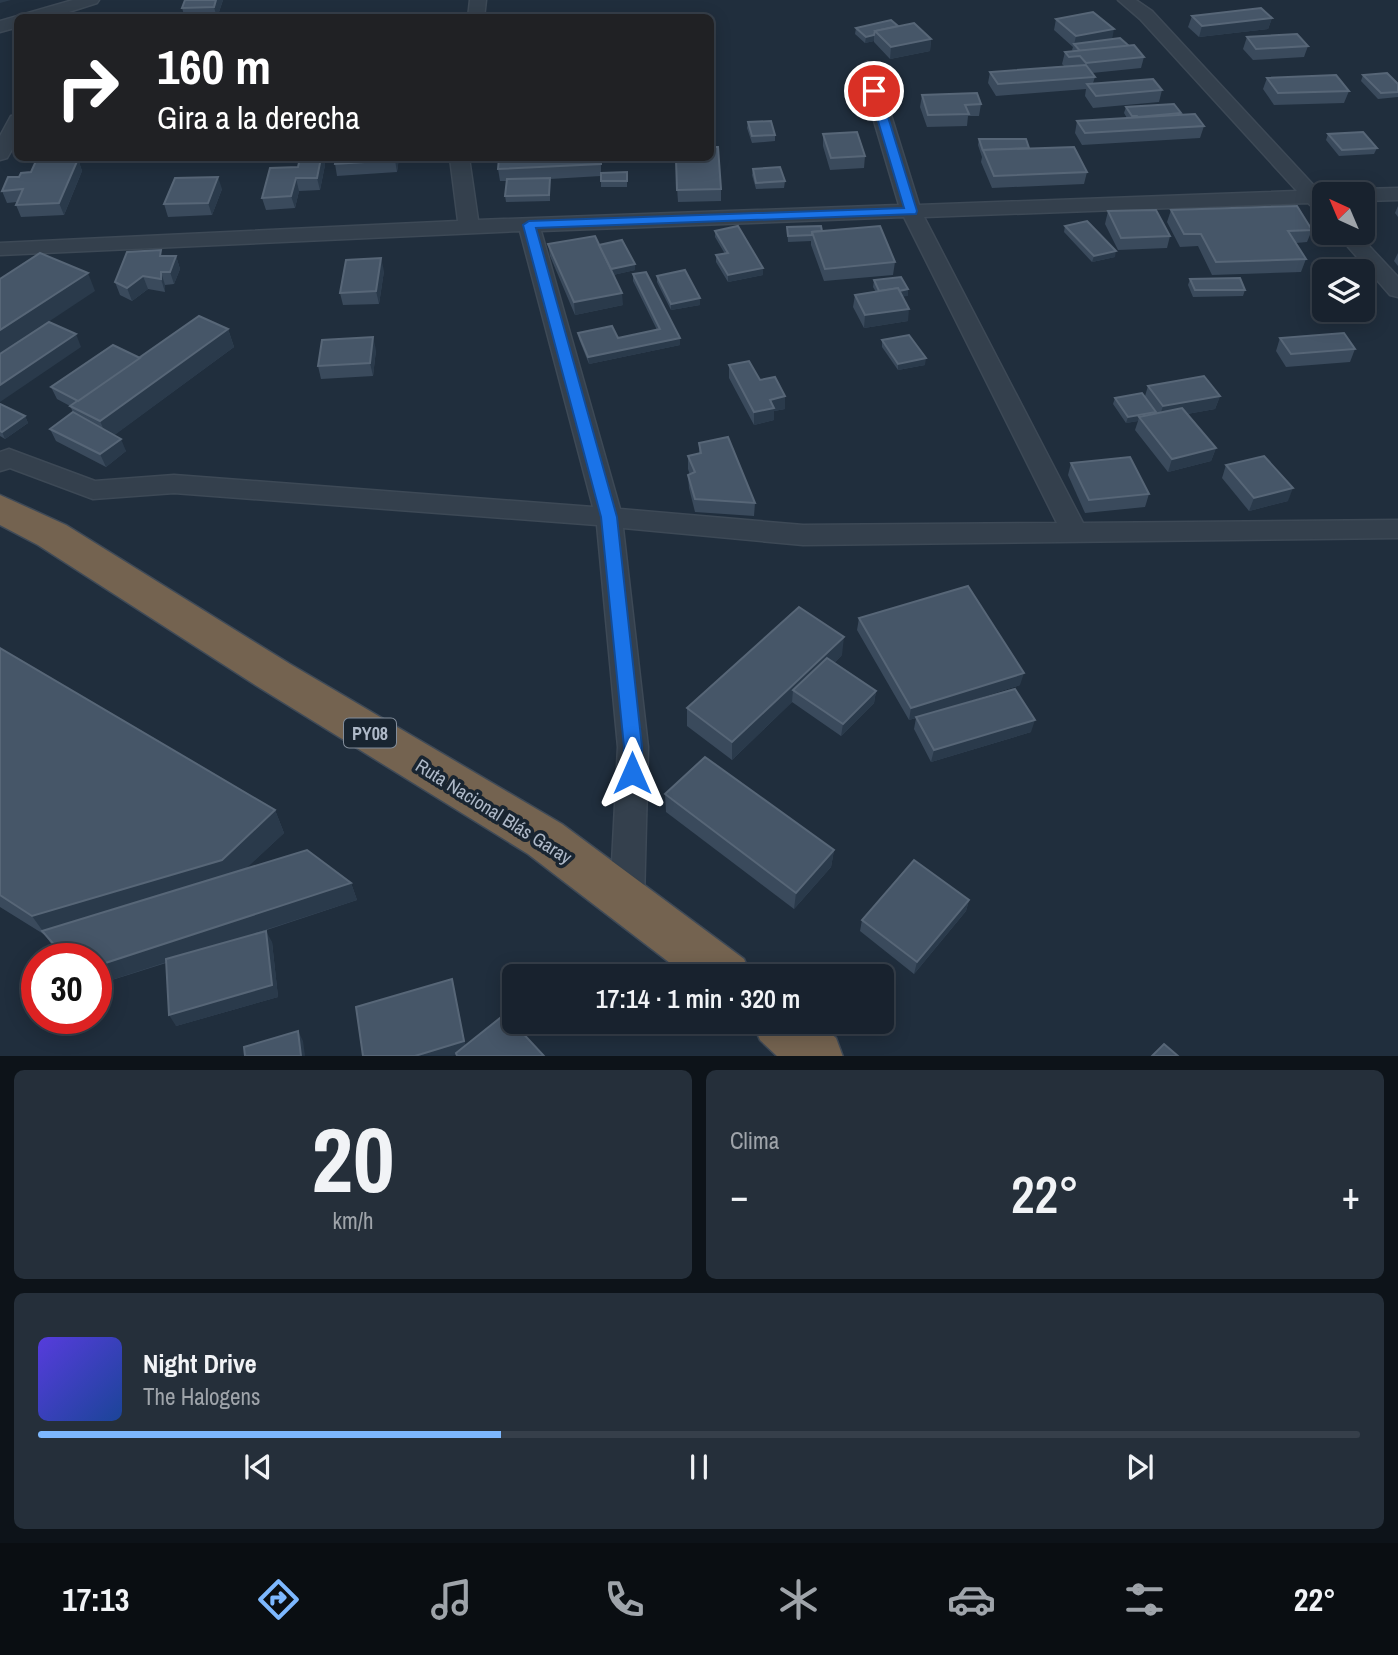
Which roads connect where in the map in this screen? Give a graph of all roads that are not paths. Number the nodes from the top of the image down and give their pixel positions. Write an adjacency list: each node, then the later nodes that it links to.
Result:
1 (1126, 0): 8 (street)
2 (80, 5): 3 (street)
3 (45, 14)
4 (867, 67): 12 (street)
5 (14, 128): 6 (street)
6 (0, 154)
7 (459, 161): 14 (street)
8 (1312, 191)
9 (1398, 194): 10 (street)
10 (1376, 195)
11 (1312, 201): 12 (street)
12 (911, 211): 13 (street); 22 (street)
13 (529, 225): 14 (street); 20 (street)
14 (469, 227): 16 (street)
15 (1357, 245): 17 (street)
16 (0, 250)
17 (1398, 290)
18 (0, 461): 20 (street)
19 (0, 509): 23 (highway, Ruta Nacional Blás Garay / PY08)
20 (609, 517): 22 (street); 23 (street)
21 (1398, 529): 22 (street)
22 (1074, 531)
23 (627, 901): 24 (highway, Ruta Nacional Blás Garay / PY08)
24 (710, 964)
25 (792, 1034): 26 (highway)
26 (817, 1056)

